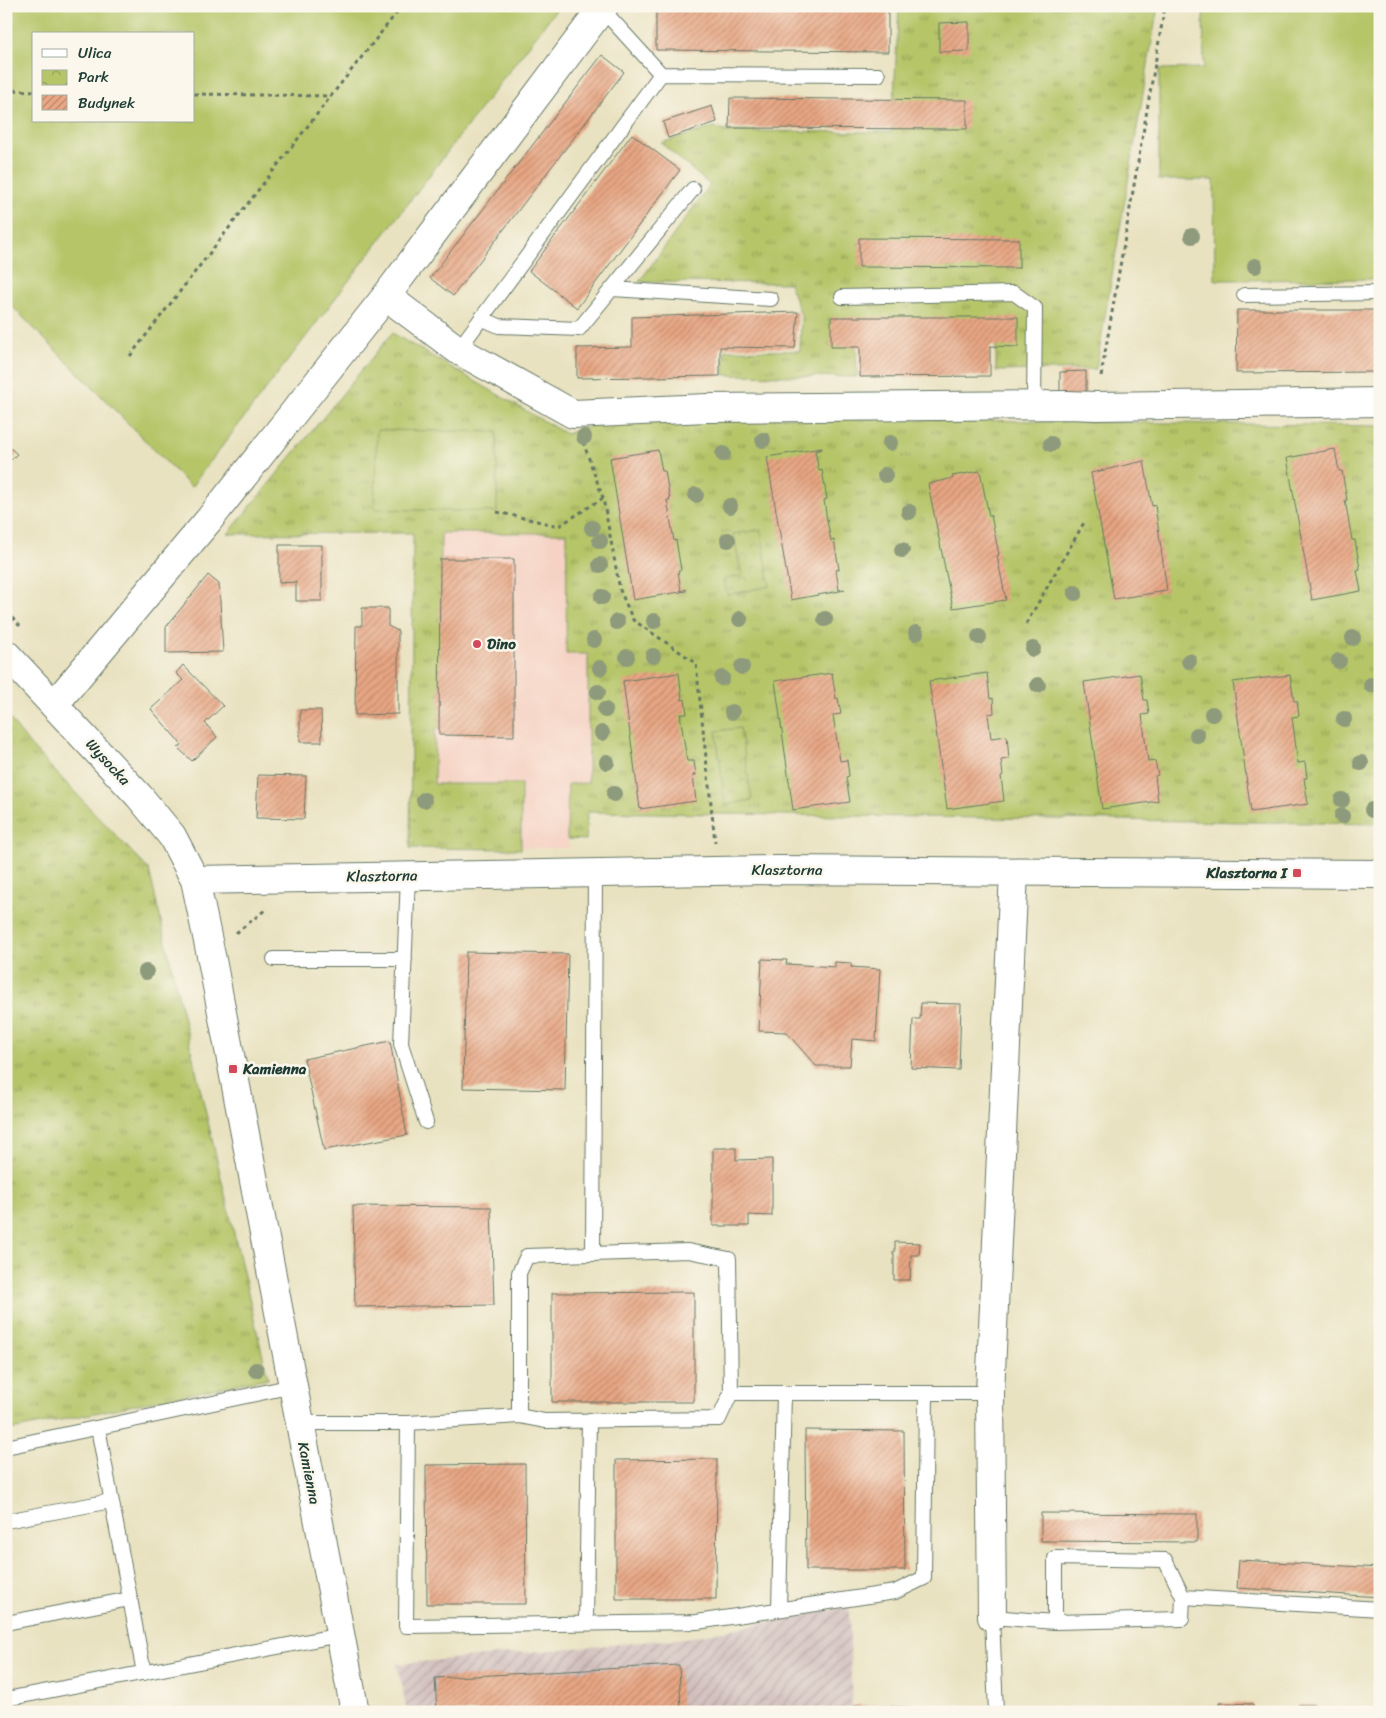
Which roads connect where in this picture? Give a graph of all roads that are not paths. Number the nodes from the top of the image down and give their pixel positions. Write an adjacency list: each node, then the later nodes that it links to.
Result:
1 (603, 7): 2 (lane); 7 (street)
2 (661, 74): 3 (lane); 11 (lane)
3 (878, 75)
4 (694, 189): 5 (lane)
5 (612, 289): 10 (lane); 11 (lane)
6 (1380, 293): 8 (lane)
7 (386, 296): 12 (street); 16 (street)
8 (1244, 296)
9 (842, 297): 14 (lane)
10 (771, 299)
11 (481, 318): 12 (lane)
12 (458, 350): 14 (street)
13 (1380, 402): 14 (street)
14 (1034, 405)
15 (6, 654): 16 (street, Wysocka)
16 (54, 705): 21 (street, Wysocka)
17 (1014, 872): 18 (street, Klasztorna); 19 (street, Klasztorna); 30 (street)
18 (595, 873): 20 (street, Klasztorna); 25 (lane)
19 (1380, 874)
20 (408, 876): 21 (street, Klasztorna); 22 (lane)
21 (195, 880): 26 (street, Kamienna)
22 (405, 959): 23 (lane); 24 (lane)
23 (274, 960)
24 (426, 1122)
25 (593, 1254): 27 (lane); 31 (lane)
26 (293, 1386): 33 (street, Kamienna); 35 (lane)
27 (731, 1393): 28 (lane); 32 (lane)
28 (784, 1393): 29 (lane); 42 (lane)
29 (926, 1393): 30 (lane); 42 (lane)
30 (990, 1393): 43 (street)
31 (518, 1416): 32 (lane); 34 (lane)
32 (589, 1420): 46 (lane)
33 (300, 1423): 34 (lane); 47 (street, Kamienna)
34 (408, 1423): 46 (lane)
35 (98, 1428): 36 (lane); 37 (lane)
36 (6, 1447)
37 (111, 1501): 38 (lane); 40 (lane)
38 (6, 1521)
39 (1183, 1597): 41 (lane); 44 (lane); 44 (lane)
40 (130, 1599): 45 (lane); 48 (lane)
41 (1380, 1609)
42 (779, 1610): 46 (lane)
43 (992, 1617): 44 (lane); 51 (lane)
44 (1054, 1622)
45 (6, 1623)
46 (586, 1624)
47 (340, 1635): 48 (lane); 50 (street, Kamienna)
48 (144, 1672): 49 (lane)
49 (6, 1699)
50 (355, 1712)
51 (996, 1712)

